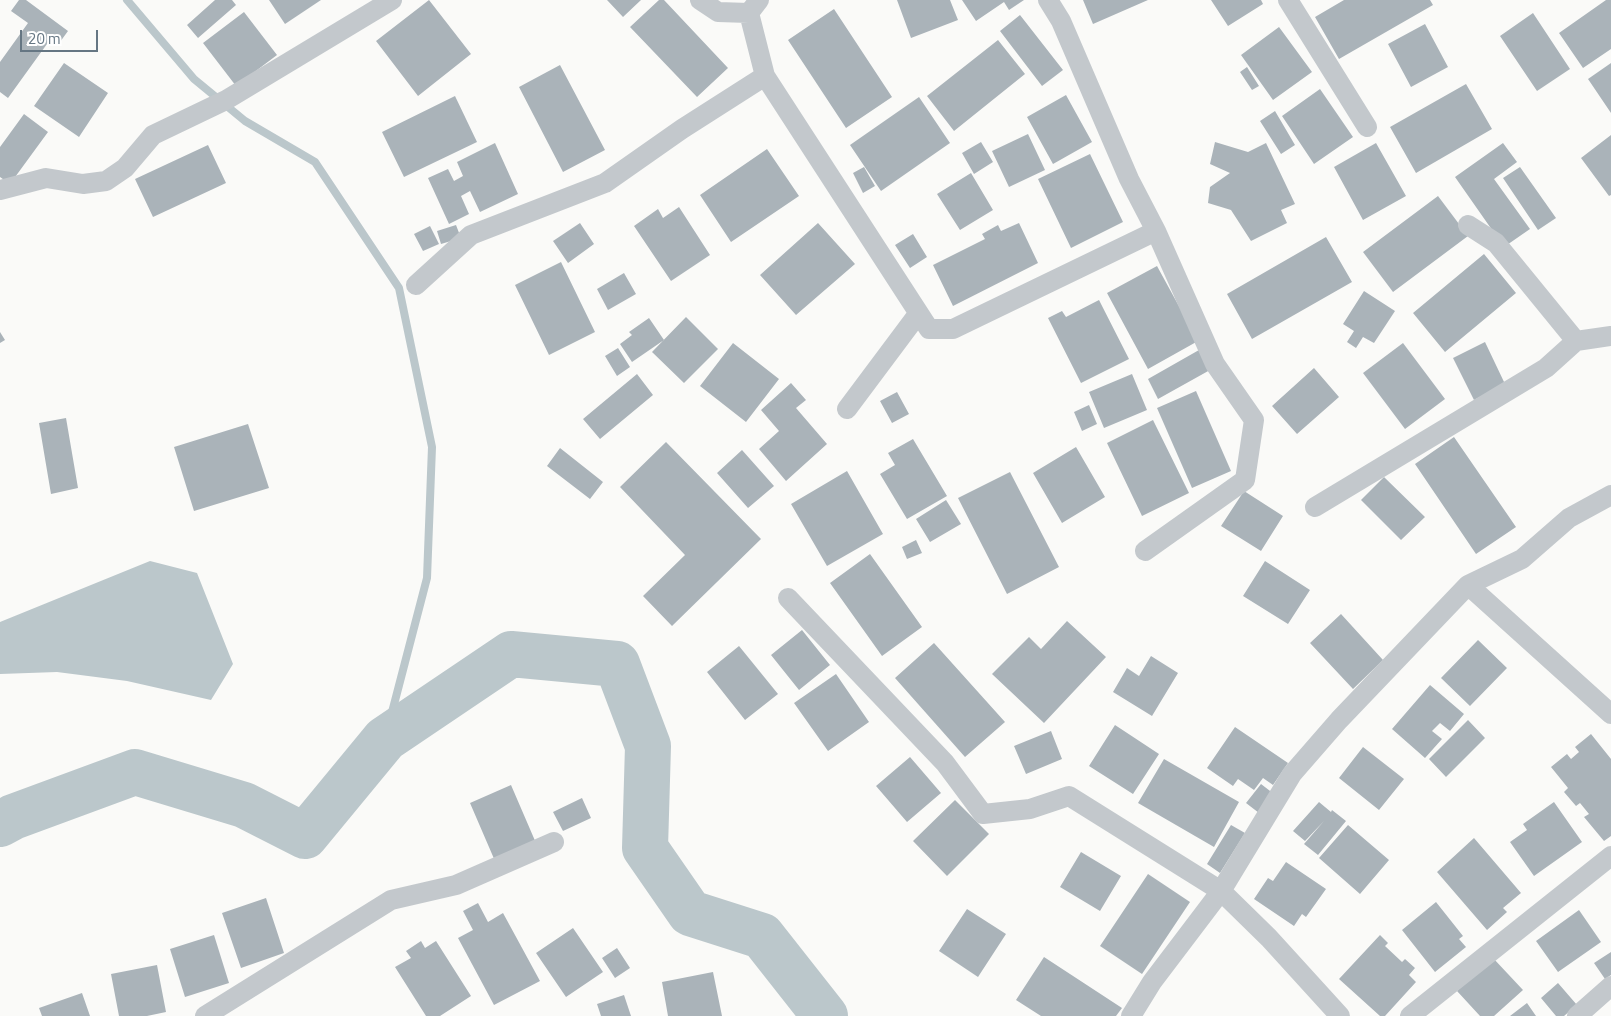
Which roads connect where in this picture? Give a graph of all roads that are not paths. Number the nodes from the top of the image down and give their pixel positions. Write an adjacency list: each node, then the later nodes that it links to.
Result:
1 (392, 0): 8 (street)
2 (700, 0): 5 (street)
3 (1048, 0): 10 (street)
4 (1288, 0): 7 (street)
5 (754, 6): 6 (street)
6 (765, 76): 11 (street); 12 (street)
7 (1367, 127)
8 (0, 190)
9 (1468, 225): 14 (street)
10 (1156, 231): 12 (street); 18 (street)
11 (416, 285)
12 (918, 314): 15 (street)
13 (1611, 336): 14 (street)
14 (1576, 341): 17 (street)
15 (847, 410)
16 (1611, 495): 19 (street)
17 (1315, 507)
18 (1145, 551)
19 (1468, 586): 21 (street); 24 (street)
20 (788, 598): 24 (street)
21 (1611, 714)
22 (554, 842): 26 (street)
23 (1611, 856): 29 (street)
24 (1221, 891): 27 (street); 28 (street)
25 (1611, 986): 30 (street)
26 (205, 1016)
27 (1131, 1016)
28 (1340, 1016)
29 (1410, 1016)
30 (1577, 1016)

